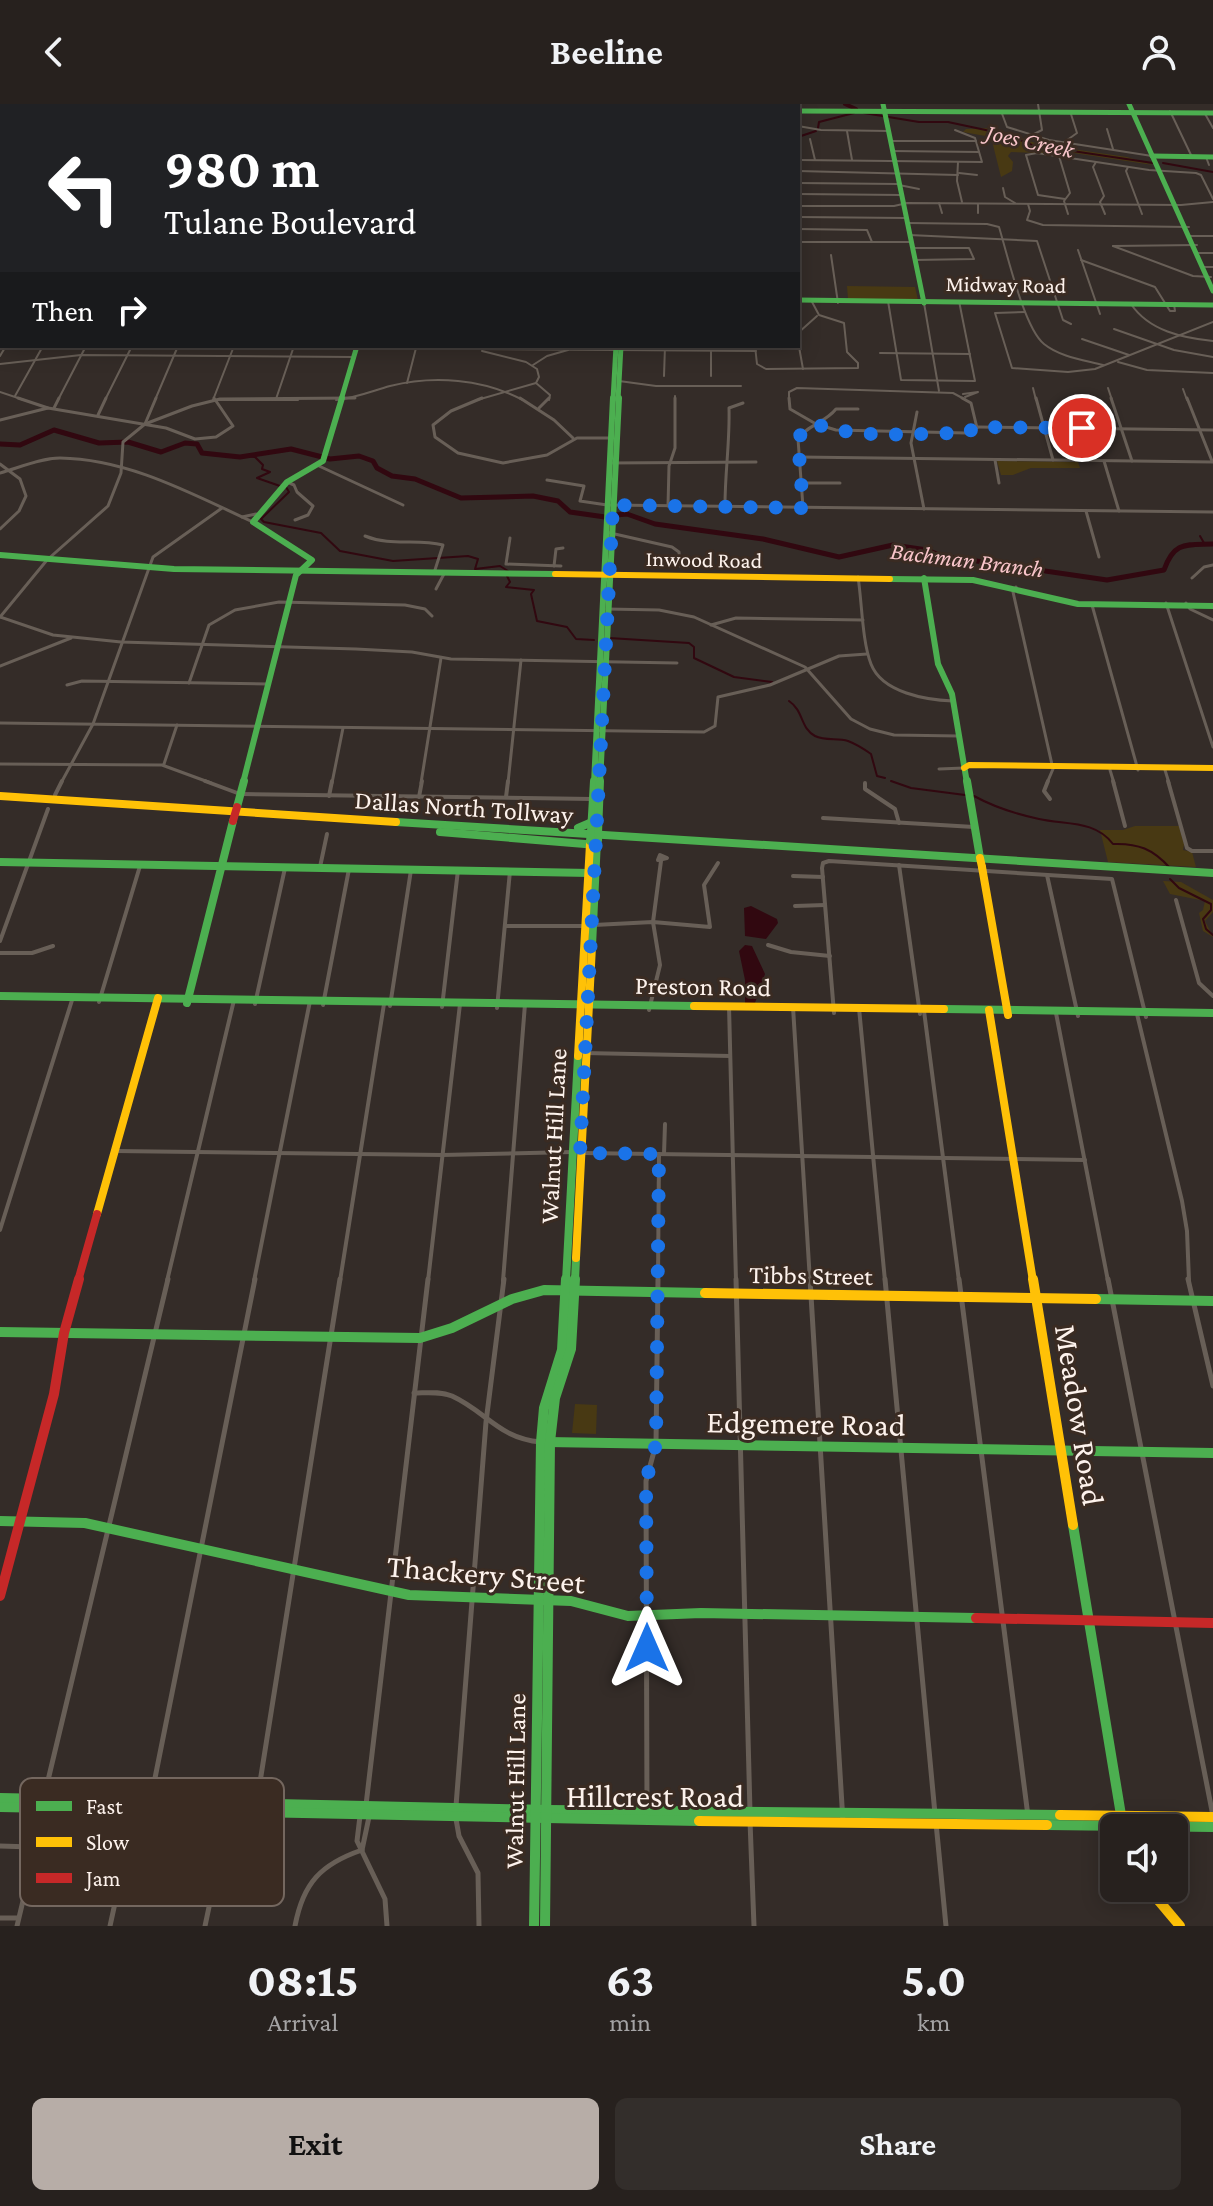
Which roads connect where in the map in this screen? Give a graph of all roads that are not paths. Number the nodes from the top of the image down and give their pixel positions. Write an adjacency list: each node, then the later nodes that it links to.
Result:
1 (829, 108): 6 (main road); 8 (main road)
2 (942, 109): 3 (main road); 8 (main road)
3 (975, 109): 7 (main road)
4 (1040, 109): 7 (main road); 9 (main road); 17 (street)
5 (1133, 109): 9 (main road); 10 (main road); 28 (main road)
6 (800, 110)
7 (1001, 111): 17 (street)
8 (885, 112): 18 (main road)
9 (1070, 112): 23 (street)
10 (1171, 112): 11 (main road); 29 (street)
11 (1209, 112): 13 (street)
12 (800, 126): 16 (street)
13 (1213, 128)
14 (1107, 129): 24 (street)
15 (955, 130): 22 (street)
16 (847, 131): 18 (street); 33 (street)
17 (1033, 134): 23 (street)
18 (890, 136): 21 (street); 25 (main road)
19 (935, 136): 21 (street)
20 (810, 139): 31 (street)
21 (936, 141): 22 (street)
22 (976, 141): 26 (street)
23 (1063, 143): 24 (street)
24 (1112, 149): 28 (street)
25 (892, 151): 26 (street); 34 (main road)
26 (979, 152): 35 (street)
27 (1059, 156): 36 (street); 48 (street); 48 (street)
28 (1155, 156): 29 (main road); 39 (main road)
29 (1192, 157): 32 (main road)
30 (800, 160): 31 (street)
31 (815, 160): 33 (street)
32 (1209, 160)
33 (853, 161): 34 (street)
34 (894, 161): 35 (street); 40 (main road)
35 (958, 162): 41 (street)
36 (1096, 162): 37 (street); 56 (street)
37 (1128, 167): 39 (street); 57 (street)
38 (800, 171): 40 (street)
39 (1161, 171): 49 (street); 58 (main road)
40 (896, 172): 41 (street); 46 (main road)
41 (958, 174): 42 (street); 51 (street)
42 (977, 175)
43 (800, 183): 46 (street)
44 (1003, 188): 53 (street)
45 (919, 189): 46 (street)
46 (900, 192): 47 (street); 50 (street); 59 (street); 66 (main road)
47 (800, 194)
48 (1065, 199): 55 (street)
49 (1213, 200): 58 (street)
50 (939, 203): 51 (street); 60 (street)
51 (962, 204): 52 (street)
52 (978, 204): 53 (street); 61 (street)
53 (1015, 204): 54 (street)
54 (1028, 204): 55 (street); 70 (street)
55 (1064, 204): 56 (street); 62 (street)
56 (1101, 204): 57 (street); 63 (street)
57 (1137, 205): 58 (street); 64 (street)
58 (1176, 205): 70 (main road)
59 (800, 206)
60 (942, 213)
61 (978, 213)
62 (1068, 214)
63 (1105, 214)
64 (1142, 214)
65 (800, 217): 66 (street)
66 (906, 220): 69 (street); 73 (main road)
67 (800, 229): 72 (street)
68 (1213, 236): 70 (street)
69 (1004, 240): 73 (street); 86 (street); 89 (street)
70 (1192, 240): 75 (street); 79 (main road); 79 (street)
71 (800, 242): 72 (street)
72 (872, 242): 73 (street)
73 (911, 242): 77 (main road); 77 (street)
74 (1078, 250): 78 (street)
75 (1213, 253)
76 (831, 255): 82 (street)
77 (914, 260): 84 (main road)
78 (1081, 260): 88 (street); 91 (street)
79 (1210, 277)
80 (800, 301): 81 (main road, Midway Road)
81 (811, 301): 82 (main road, Midway Road); 92 (street)
82 (838, 302): 83 (main road, Midway Road)
83 (888, 302): 84 (main road, Midway Road); 122 (street)
84 (924, 302): 85 (main road, Midway Road); 123 (street)
85 (959, 302): 89 (main road, Midway Road); 124 (street)
86 (1057, 304): 89 (main road, Midway Road); 91 (main road, Midway Road); 94 (street)
87 (1131, 305): 88 (main road, Midway Road); 91 (main road, Midway Road); 97 (street)
88 (1169, 305): 90 (main road, Midway Road)
89 (1023, 306): 136 (street); 136 (street)
90 (1213, 306)
91 (1098, 308)
92 (817, 316): 96 (street); 137 (street)
93 (1213, 322): 97 (street)
94 (1071, 324)
95 (1114, 329): 100 (street)
96 (800, 330)
97 (1179, 334): 99 (street); 100 (street)
98 (1082, 339): 127 (street)
99 (1213, 341)
100 (1153, 343): 127 (street); 131 (street)
101 (42, 348): 132 (street)
102 (85, 348): 125 (street)
103 (131, 348): 126 (street)
104 (177, 348): 128 (street)
105 (233, 348): 129 (street)
106 (293, 348): 130 (street)
107 (396, 348): 119 (street)
108 (416, 348): 143 (street)
109 (468, 348): 117 (street)
110 (513, 348): 111 (street); 117 (street)
111 (522, 348): 112 (street)
112 (568, 348): 113 (street); 135 (street)
113 (618, 348): 114 (street); 141 (main road, Walnut Hill Lane)
114 (665, 348): 118 (street); 139 (street)
115 (755, 348): 120 (street)
116 (799, 348): 137 (street)
117 (481, 349): 135 (street)
118 (711, 349): 120 (street); 140 (street)
119 (356, 350): 130 (street); 155 (main road)
120 (756, 351): 137 (street)
121 (880, 353): 122 (street)
122 (896, 353): 123 (street); 142 (street)
123 (934, 353): 124 (street); 142 (street)
124 (970, 354): 142 (street)
125 (81, 355): 126 (street); 132 (street); 158 (street)
126 (127, 355): 128 (street); 162 (street)
127 (1129, 355): 133 (street)
128 (174, 356): 129 (street); 164 (street)
129 (230, 356): 130 (street); 156 (street)
130 (290, 357): 154 (street)
131 (1213, 357)
132 (35, 359): 134 (street); 153 (street)
133 (1116, 361): 136 (street); 138 (street)
134 (0, 364)
135 (533, 365): 144 (street)
136 (1106, 366)
137 (803, 369)
138 (1213, 373)
139 (664, 376)
140 (711, 376)
141 (617, 380): 145 (street); 173 (main road, Walnut Hill Lane)
142 (939, 381): 150 (street)
143 (407, 383): 149 (street); 155 (street)
144 (536, 383): 149 (street); 159 (street)
145 (741, 386)
146 (1033, 388): 167 (street)
147 (1108, 388): 168 (street)
148 (1183, 389): 169 (street)
149 (505, 391): 159 (street); 172 (street)
150 (939, 391): 165 (street); 166 (street)
151 (0, 392): 153 (street)
152 (675, 396): 185 (street)
153 (14, 397): 158 (street)
154 (276, 399): 155 (street); 156 (street)
155 (341, 399): 175 (main road)
156 (213, 400): 164 (street); 164 (street)
157 (743, 403): 181 (street)
158 (50, 408): 162 (street); 163 (street)
159 (539, 408): 172 (street)
160 (858, 409): 165 (street)
161 (917, 412): 171 (street)
162 (97, 417): 164 (street)
163 (0, 420)
164 (145, 424): 187 (street)
165 (816, 424): 171 (street); 174 (street)
166 (977, 427): 167 (street); 171 (street)
167 (1044, 428): 168 (street); 178 (street)
168 (1121, 429): 169 (street); 180 (street)
169 (1199, 430): 170 (street); 183 (street)
170 (1213, 430)
171 (915, 433): 176 (street)
172 (573, 438): 173 (street)
173 (614, 440): 184 (main road, Walnut Hill Lane)
174 (799, 457): 176 (street); 191 (street)
175 (323, 459): 194 (main road); 195 (street)
176 (915, 459): 177 (street); 201 (street)
177 (995, 460): 178 (street); 193 (street)
178 (1053, 460): 179 (street)
179 (1104, 461): 180 (street); 203 (street)
180 (1132, 461): 183 (street)
181 (726, 462): 182 (street); 185 (street); 198 (street)
182 (756, 462)
183 (1212, 462)
184 (612, 463): 185 (street); 196 (main road, Walnut Hill Lane)
185 (669, 463): 197 (street)
186 (0, 464): 188 (street)
187 (121, 468): 188 (street); 199 (street); 215 (street)
188 (9, 470): 189 (street); 208 (street)
189 (0, 473)
190 (547, 480): 196 (street)
191 (802, 483): 192 (street); 200 (street)
192 (840, 483)
193 (999, 483)
194 (285, 485): 206 (main road); 207 (street)
195 (403, 505)
196 (610, 505): 197 (street); 209 (main road, Walnut Hill Lane)
197 (668, 506): 198 (street)
198 (725, 506): 200 (street)
199 (222, 508): 205 (street); 220 (street)
200 (803, 508): 201 (street)
201 (924, 509): 202 (street)
202 (1086, 511): 203 (street); 214 (street)
203 (1119, 511): 204 (street)
204 (1213, 512)
205 (240, 517): 206 (street); 206 (street)
206 (255, 518): 221 (main road)
207 (295, 520)
208 (0, 529)
209 (609, 533): 219 (street); 223 (main road, Walnut Hill Lane)
210 (365, 536): 222 (street)
211 (510, 538): 217 (street)
212 (563, 548): 217 (street)
213 (0, 554): 215 (main road, Inwood Road)
214 (1099, 557)
215 (48, 559): 220 (main road, Inwood Road); 236 (street)
216 (1213, 565): 226 (street)
217 (554, 566): 218 (street)
218 (561, 566)
219 (680, 566)
220 (148, 567): 221 (main road, Inwood Road); 242 (street)
221 (302, 570): 222 (main road, Inwood Road); 229 (main road)
222 (439, 572): 223 (main road, Inwood Road); 228 (street)
223 (607, 575): 224 (main road, Inwood Road); 234 (main road, Walnut Hill Lane)
224 (858, 578): 225 (main road, Inwood Road); 237 (street)
225 (924, 578): 227 (main road, Inwood Road); 257 (main road)
226 (1192, 578)
227 (1015, 588): 230 (main road, Inwood Road); 272 (street)
228 (436, 589)
229 (290, 602): 235 (street); 243 (street); 244 (main road)
230 (1092, 604): 231 (main road, Inwood Road); 274 (street)
231 (1166, 604): 232 (main road, Inwood Road); 267 (street)
232 (1186, 604): 233 (main road, Inwood Road); 238 (street)
233 (1213, 605)
234 (604, 609): 239 (street); 249 (main road, Walnut Hill Lane)
235 (432, 616)
236 (0, 617): 240 (street)
237 (863, 620): 239 (street); 246 (street)
238 (1213, 620)
239 (711, 625): 252 (street)
240 (52, 634): 241 (street); 245 (street)
241 (71, 638): 242 (street); 245 (street)
242 (121, 642): 243 (street); 253 (street)
243 (201, 644): 244 (street); 254 (street)
244 (279, 645): 247 (street); 255 (main road)
245 (51, 647): 251 (street)
246 (867, 654): 252 (street); 257 (street)
247 (441, 658): 248 (street); 263 (street)
248 (521, 660): 249 (street); 264 (street)
249 (601, 662): 250 (street); 265 (main road, Walnut Hill Lane)
250 (677, 663)
251 (0, 664)
252 (809, 669): 265 (street); 266 (street)
253 (108, 681): 254 (street); 256 (street); 259 (street)
254 (189, 683): 255 (street)
255 (268, 684): 261 (main road)
256 (67, 685)
257 (953, 701): 266 (main road)
258 (0, 723): 259 (street)
259 (93, 724): 260 (street); 269 (street)
260 (177, 725): 261 (street); 270 (street)
261 (258, 726): 262 (street); 280 (main road)
262 (343, 728): 263 (street); 282 (street)
263 (430, 729): 264 (street); 284 (street)
264 (514, 730): 265 (street); 285 (street)
265 (597, 731): 286 (main road, Walnut Hill Lane)
266 (959, 736): 271 (main road)
267 (1213, 747)
268 (0, 764): 269 (street)
269 (70, 765): 270 (street); 281 (street)
270 (162, 765): 280 (street)
271 (964, 768): 272 (main road); 273 (street); 294 (main road)
272 (1053, 768): 274 (main road); 276 (main road); 287 (street)
273 (939, 769)
274 (1137, 769): 275 (main road); 276 (main road); 277 (main road)
275 (1179, 769): 277 (main road); 278 (main road)
276 (1110, 770): 292 (street)
277 (1165, 770): 297 (street)
278 (1213, 770)
279 (865, 783): 290 (street)
280 (240, 794): 282 (street); 305 (main road, bridge)
281 (55, 795)
282 (329, 796): 284 (street)
283 (2, 797): 291 (main road, Dallas North Tollway); 293 (main road, Dallas North Tollway)
284 (419, 797): 285 (street)
285 (506, 798): 286 (street)
286 (595, 799): 296 (main road, Walnut Hill Lane)
287 (1050, 799)
288 (48, 809): 301 (street)
289 (823, 818): 290 (street)
290 (899, 823): 294 (street)
291 (418, 824): 296 (main road); 314 (main road, Dallas North Tollway)
292 (1125, 826)
293 (407, 827): 296 (main road); 314 (main road, Dallas North Tollway)
294 (974, 827): 303 (main road)
295 (327, 834): 307 (street)
296 (593, 837): 312 (main road, Walnut Hill Lane)
297 (1213, 851)
298 (661, 861): 322 (street)
299 (0, 862): 301 (main road)
300 (718, 863): 322 (street)
301 (27, 864): 304 (main road); 321 (street)
302 (899, 865): 303 (street); 316 (street); 351 (street)
303 (981, 865): 313 (street); 353 (main road)
304 (140, 866): 305 (main road); 333 (street)
305 (222, 867): 306 (main road); 335 (main road)
306 (285, 868): 307 (main road); 337 (street)
307 (319, 868): 308 (main road)
308 (349, 869): 309 (main road); 339 (street)
309 (411, 870): 310 (main road); 340 (street)
310 (458, 870): 311 (main road); 341 (street)
311 (510, 871): 312 (main road); 323 (street)
312 (591, 873): 324 (main road, Walnut Hill Lane)
313 (1047, 875): 355 (street); 356 (street)
314 (1213, 875)
315 (793, 876): 316 (street)
316 (823, 877): 318 (street)
317 (1176, 900): 330 (street)
318 (825, 905): 319 (street); 329 (street)
319 (795, 906)
320 (0, 911): 321 (street)
321 (10, 914): 325 (street)
322 (653, 922): 324 (street); 346 (street)
323 (505, 926): 324 (street); 343 (street)
324 (588, 926): 345 (main road, Walnut Hill Lane)
325 (0, 941)
326 (768, 945): 329 (street)
327 (53, 946): 328 (street)
328 (0, 953)
329 (830, 956): 349 (street)
330 (1213, 996)
331 (0, 998): 332 (main road, Preston Road)
332 (73, 999): 333 (main road, Preston Road); 375 (street)
333 (100, 1000): 334 (main road, Preston Road)
334 (157, 1001): 335 (main road, Preston Road); 361 (main road)
335 (187, 1001): 336 (main road, Preston Road)
336 (233, 1002): 337 (main road, Preston Road); 362 (street)
337 (256, 1002): 338 (main road, Preston Road)
338 (310, 1003): 339 (main road, Preston Road); 363 (street)
339 (323, 1003): 340 (main road, Preston Road)
340 (387, 1004): 341 (main road, Preston Road); 365 (street)
341 (443, 1005): 342 (main road, Preston Road)
342 (459, 1005): 343 (main road, Preston Road); 367 (street)
343 (497, 1006): 344 (main road, Preston Road)
344 (525, 1006): 345 (main road, Preston Road); 368 (street)
345 (583, 1007): 346 (main road, Preston Road); 359 (main road, Walnut Hill Lane)
346 (650, 1008): 347 (main road, Preston Road)
347 (729, 1009): 348 (main road, Preston Road); 358 (street)
348 (793, 1010): 349 (main road, Preston Road); 370 (street)
349 (834, 1010): 350 (main road, Preston Road)
350 (859, 1010): 351 (main road, Preston Road); 371 (street)
351 (922, 1011): 352 (main road, Preston Road); 372 (street)
352 (990, 1012): 353 (main road, Preston Road); 373 (main road, Meadow Road)
353 (1007, 1012): 354 (main road, Preston Road)
354 (1056, 1013): 355 (main road, Preston Road); 374 (street)
355 (1077, 1013): 356 (main road, Preston Road)
356 (1141, 1014): 357 (main road, Preston Road); 385 (street)
357 (1213, 1015)
358 (730, 1056): 359 (street); 369 (street)
359 (581, 1058): 364 (main road, Walnut Hill Lane)
360 (665, 1124): 366 (street)
361 (115, 1151): 362 (street); 388 (main road)
362 (197, 1152): 363 (street); 389 (street)
363 (278, 1153): 365 (street); 390 (street)
364 (576, 1153): 366 (street); 368 (street); 376 (main road, Walnut Hill Lane)
365 (360, 1154): 367 (street); 391 (street)
366 (662, 1154): 369 (street); 377 (street)
367 (442, 1155): 368 (street); 392 (street)
368 (513, 1155): 383 (street)
369 (732, 1155): 370 (street); 378 (street)
370 (803, 1156): 371 (street); 379 (street)
371 (873, 1157): 372 (street); 380 (street)
372 (944, 1158): 373 (street); 381 (street)
373 (1014, 1159): 374 (street); 382 (main road, Meadow Road)
374 (1085, 1160): 384 (street)
375 (0, 1230)
376 (570, 1290): 377 (main road, Tibbs Street); 383 (main road, Tibbs Street); 396 (main road, Walnut Hill Lane)
377 (658, 1292): 378 (main road, Tibbs Street); 397 (street)
378 (736, 1294): 379 (main road, Tibbs Street); 398 (street)
379 (811, 1295): 380 (main road, Tibbs Street); 399 (street)
380 (886, 1297): 381 (main road, Tibbs Street); 400 (street)
381 (961, 1298): 382 (main road, Tibbs Street); 401 (street)
382 (1037, 1299): 384 (main road, Tibbs Street); 402 (main road, Meadow Road)
383 (502, 1300): 392 (main road, Tibbs Street); 395 (street)
384 (1113, 1300): 385 (main road, Tibbs Street); 403 (street)
385 (1193, 1301): 386 (main road, Tibbs Street); 393 (street)
386 (1213, 1301)
387 (0, 1332): 388 (main road)
388 (64, 1333): 389 (main road); 406 (main road)
389 (154, 1335): 390 (main road); 407 (street)
390 (242, 1336): 391 (main road); 408 (street)
391 (332, 1337): 392 (main road); 409 (street)
392 (420, 1338): 394 (street)
393 (1213, 1386)
394 (414, 1393): 395 (street, Edgemere Road); 410 (street)
395 (486, 1422): 396 (street, Edgemere Road); 412 (street)
396 (545, 1442): 397 (main road, Edgemere Road); 413 (main road, Walnut Hill Lane); 414 (main road, Walnut Hill Lane)
397 (656, 1444): 398 (main road, Edgemere Road); 416 (street)
398 (740, 1445): 399 (main road, Edgemere Road); 415 (street)
399 (820, 1447): 400 (main road, Edgemere Road); 417 (street)
400 (901, 1448): 401 (main road, Edgemere Road); 418 (street)
401 (981, 1449): 402 (main road, Edgemere Road); 419 (street)
402 (1061, 1450): 403 (main road, Edgemere Road); 420 (main road, Meadow Road)
403 (1143, 1452): 404 (main road, Edgemere Road); 421 (street)
404 (1213, 1453)
405 (0, 1521): 406 (main road, Thackery Street)
406 (21, 1521): 407 (main road, Thackery Street); 411 (main road)
407 (108, 1528): 408 (main road, Thackery Street); 423 (street)
408 (200, 1549): 409 (main road, Thackery Street); 424 (street)
409 (295, 1570): 410 (main road, Thackery Street); 425 (street)
410 (390, 1592): 412 (main road, Thackery Street); 431 (street)
411 (0, 1596)
412 (473, 1598): 414 (main road, Thackery Street); 432 (street)
413 (549, 1599): 414 (main road, Thackery Street); 416 (main road, Thackery Street); 436 (main road, Walnut Hill Lane)
414 (539, 1600): 434 (main road, Walnut Hill Lane)
415 (744, 1614): 416 (main road, Thackery Street); 417 (main road, Thackery Street); 439 (street)
416 (647, 1616): 438 (street)
417 (830, 1616): 418 (main road, Thackery Street); 433 (street)
418 (916, 1618): 419 (main road, Thackery Street); 442 (street)
419 (1002, 1619): 420 (main road, Thackery Street); 437 (street)
420 (1089, 1621): 421 (main road, Thackery Street); 435 (main road, Meadow Road)
421 (1176, 1622): 422 (main road, Thackery Street); 440 (street)
422 (1213, 1623)
423 (48, 1778)
424 (155, 1778)
425 (261, 1778)
426 (0, 1798): 427 (main road, Hillcrest Road)
427 (20, 1801)
428 (20, 1806): 429 (main road, Hillcrest Road)
429 (0, 1807)
430 (284, 1809): 431 (main road, Hillcrest Road)
431 (365, 1812): 432 (main road, Hillcrest Road); 451 (street)
432 (456, 1812): 434 (main road, Hillcrest Road); 461 (street)
433 (842, 1812): 439 (main road, Hillcrest Road); 442 (main road, Hillcrest Road); 444 (street)
434 (536, 1814): 436 (main road, Hillcrest Road); 462 (main road, Walnut Hill Lane)
435 (1121, 1814)
436 (548, 1815): 438 (main road, Hillcrest Road); 463 (main road, Walnut Hill Lane)
437 (1028, 1815): 442 (main road, Hillcrest Road); 443 (main road, Hillcrest Road); 446 (street)
438 (647, 1816): 439 (main road, Hillcrest Road)
439 (750, 1816): 444 (main road, Hillcrest Road); 464 (street)
440 (1213, 1816): 441 (main road, Hillcrest Road)
441 (1188, 1818)
442 (936, 1819): 444 (main road, Hillcrest Road); 446 (main road, Hillcrest Road); 465 (street)
443 (1100, 1821)
444 (843, 1822)
445 (1100, 1823): 446 (main road, Hillcrest Road)
446 (1030, 1825)
447 (1188, 1826): 448 (main road, Hillcrest Road)
448 (1213, 1827)
449 (0, 1846): 450 (street)
450 (20, 1847)
451 (362, 1850): 459 (street); 460 (street)
452 (1160, 1902): 466 (main road)
453 (114, 1906): 457 (street)
454 (209, 1906): 458 (street)
455 (0, 1918): 456 (street)
456 (18, 1922)
457 (110, 1926)
458 (205, 1926)
459 (295, 1926)
460 (387, 1926)
461 (479, 1926)
462 (534, 1926)
463 (545, 1926)
464 (754, 1926)
465 (946, 1926)
466 (1180, 1926)

